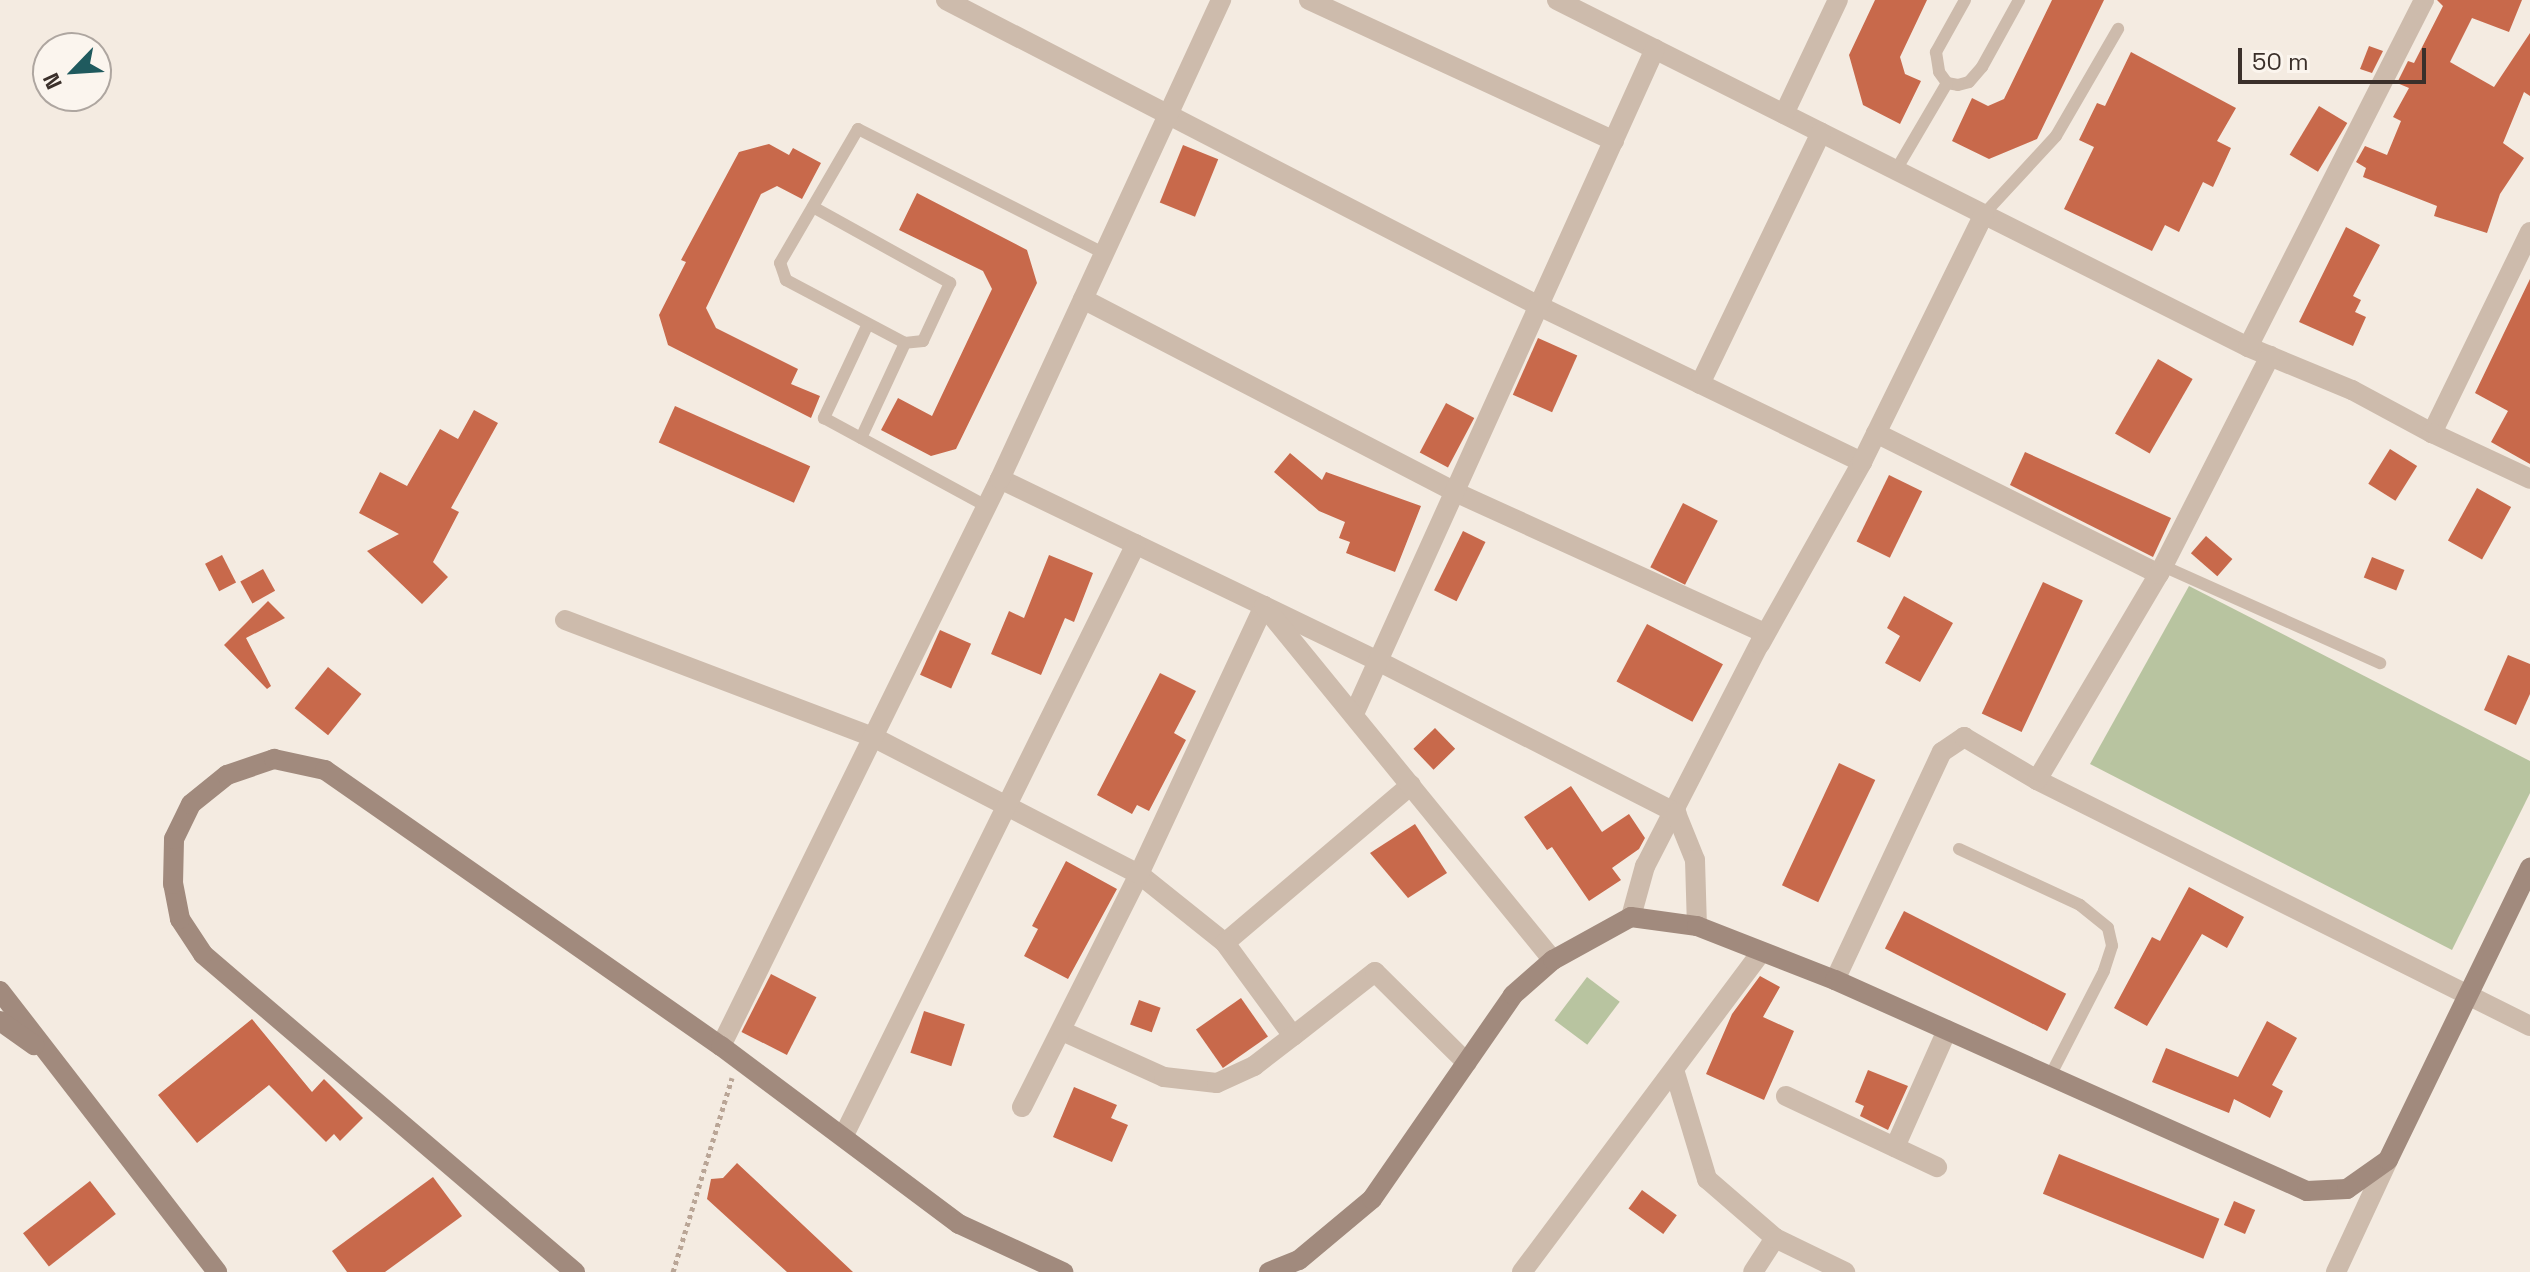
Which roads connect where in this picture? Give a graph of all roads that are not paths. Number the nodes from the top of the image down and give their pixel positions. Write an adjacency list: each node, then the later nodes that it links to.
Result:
1 (946, 0): 13 (street)
2 (1221, 0): 13 (street)
3 (1309, 0): 15 (street)
4 (1557, 0): 10 (street)
5 (1838, 0): 12 (street)
6 (1965, 0): 11 (lane)
7 (2019, 0): 11 (lane)
8 (2424, 0): 25 (street)
9 (2118, 29): 18 (lane)
10 (1655, 49): 12 (street); 15 (street)
11 (1947, 83): 16 (lane)
12 (1784, 114): 14 (street)
13 (1168, 115): 20 (street); 22 (street)
14 (1821, 133): 16 (street); 27 (street)
15 (1614, 141): 22 (street)
16 (1896, 170): 18 (street)
17 (813, 207): 20 (lane); 23 (lane); 24 (lane)
18 (1984, 214): 25 (street); 28 (street)
19 (2530, 232): 29 (street)
20 (1104, 253): 21 (street)
21 (1083, 299): 32 (street); 34 (street)
22 (1539, 306): 27 (street); 34 (street)
23 (867, 326): 24 (lane); 30 (lane)
24 (905, 343): 30 (lane)
25 (2248, 347): 26 (street)
26 (2270, 356): 29 (street); 37 (street)
27 (1700, 384): 31 (street)
28 (1876, 433): 31 (street); 37 (street)
29 (2432, 433): 33 (street)
30 (861, 438): 35 (lane)
31 (1862, 462): 40 (street)
32 (1000, 479): 35 (street); 36 (street)
33 (2530, 479)
34 (1455, 492): 40 (street); 41 (street)
35 (986, 506): 44 (street)
36 (1136, 544): 38 (street); 47 (street)
37 (2161, 570): 42 (lane); 45 (street)
38 (1264, 606): 41 (street); 43 (street); 51 (street)
39 (565, 620): 44 (street)
40 (1756, 651): 48 (street)
41 (1378, 661): 43 (street); 48 (street)
42 (2380, 663)
43 (1354, 714): 46 (street)
44 (873, 737): 47 (street); 66 (street)
45 (2037, 780): 58 (street); 60 (street)
46 (1411, 785): 55 (street); 57 (street)
47 (1006, 805): 51 (street); 73 (street)
48 (1676, 813): 53 (street); 54 (street)
49 (1959, 849): 70 (lane)
50 (2530, 868): 52 (main road)
51 (1139, 874): 55 (street); 64 (street)
52 (2524, 896): 60 (main road)
53 (1631, 917): 54 (main road); 57 (main road)
54 (1697, 926): 56 (main road)
55 (1225, 943): 65 (street)
56 (1761, 953): 58 (main road); 69 (street)
57 (1553, 960): 67 (main road)
58 (1835, 980): 63 (main road)
59 (0, 991): 68 (main road)
60 (2469, 993): 62 (street); 75 (main road)
61 (0, 1021): 68 (main road)
62 (2530, 1026)
63 (1947, 1030): 70 (main road); 74 (street)
64 (1062, 1031): 65 (street); 72 (street)
65 (1293, 1036): 67 (street)
66 (721, 1046): 73 (main road); 79 (main road)
67 (1467, 1063): 81 (main road)
68 (65, 1070): 78 (main road)
69 (1675, 1073): 77 (street); 82 (street)
70 (2050, 1076): 75 (main road)
71 (1786, 1096): 74 (street)
72 (1022, 1107)
73 (844, 1135): 80 (main road)
74 (1895, 1147): 76 (street)
75 (2388, 1160): 85 (street)
76 (1937, 1167)
77 (1775, 1238): 83 (street); 84 (street)
78 (217, 1272)
79 (575, 1272)
80 (1063, 1272)
81 (1269, 1272)
82 (1522, 1272)
83 (1753, 1272)
84 (1845, 1272)
85 (2336, 1272)

